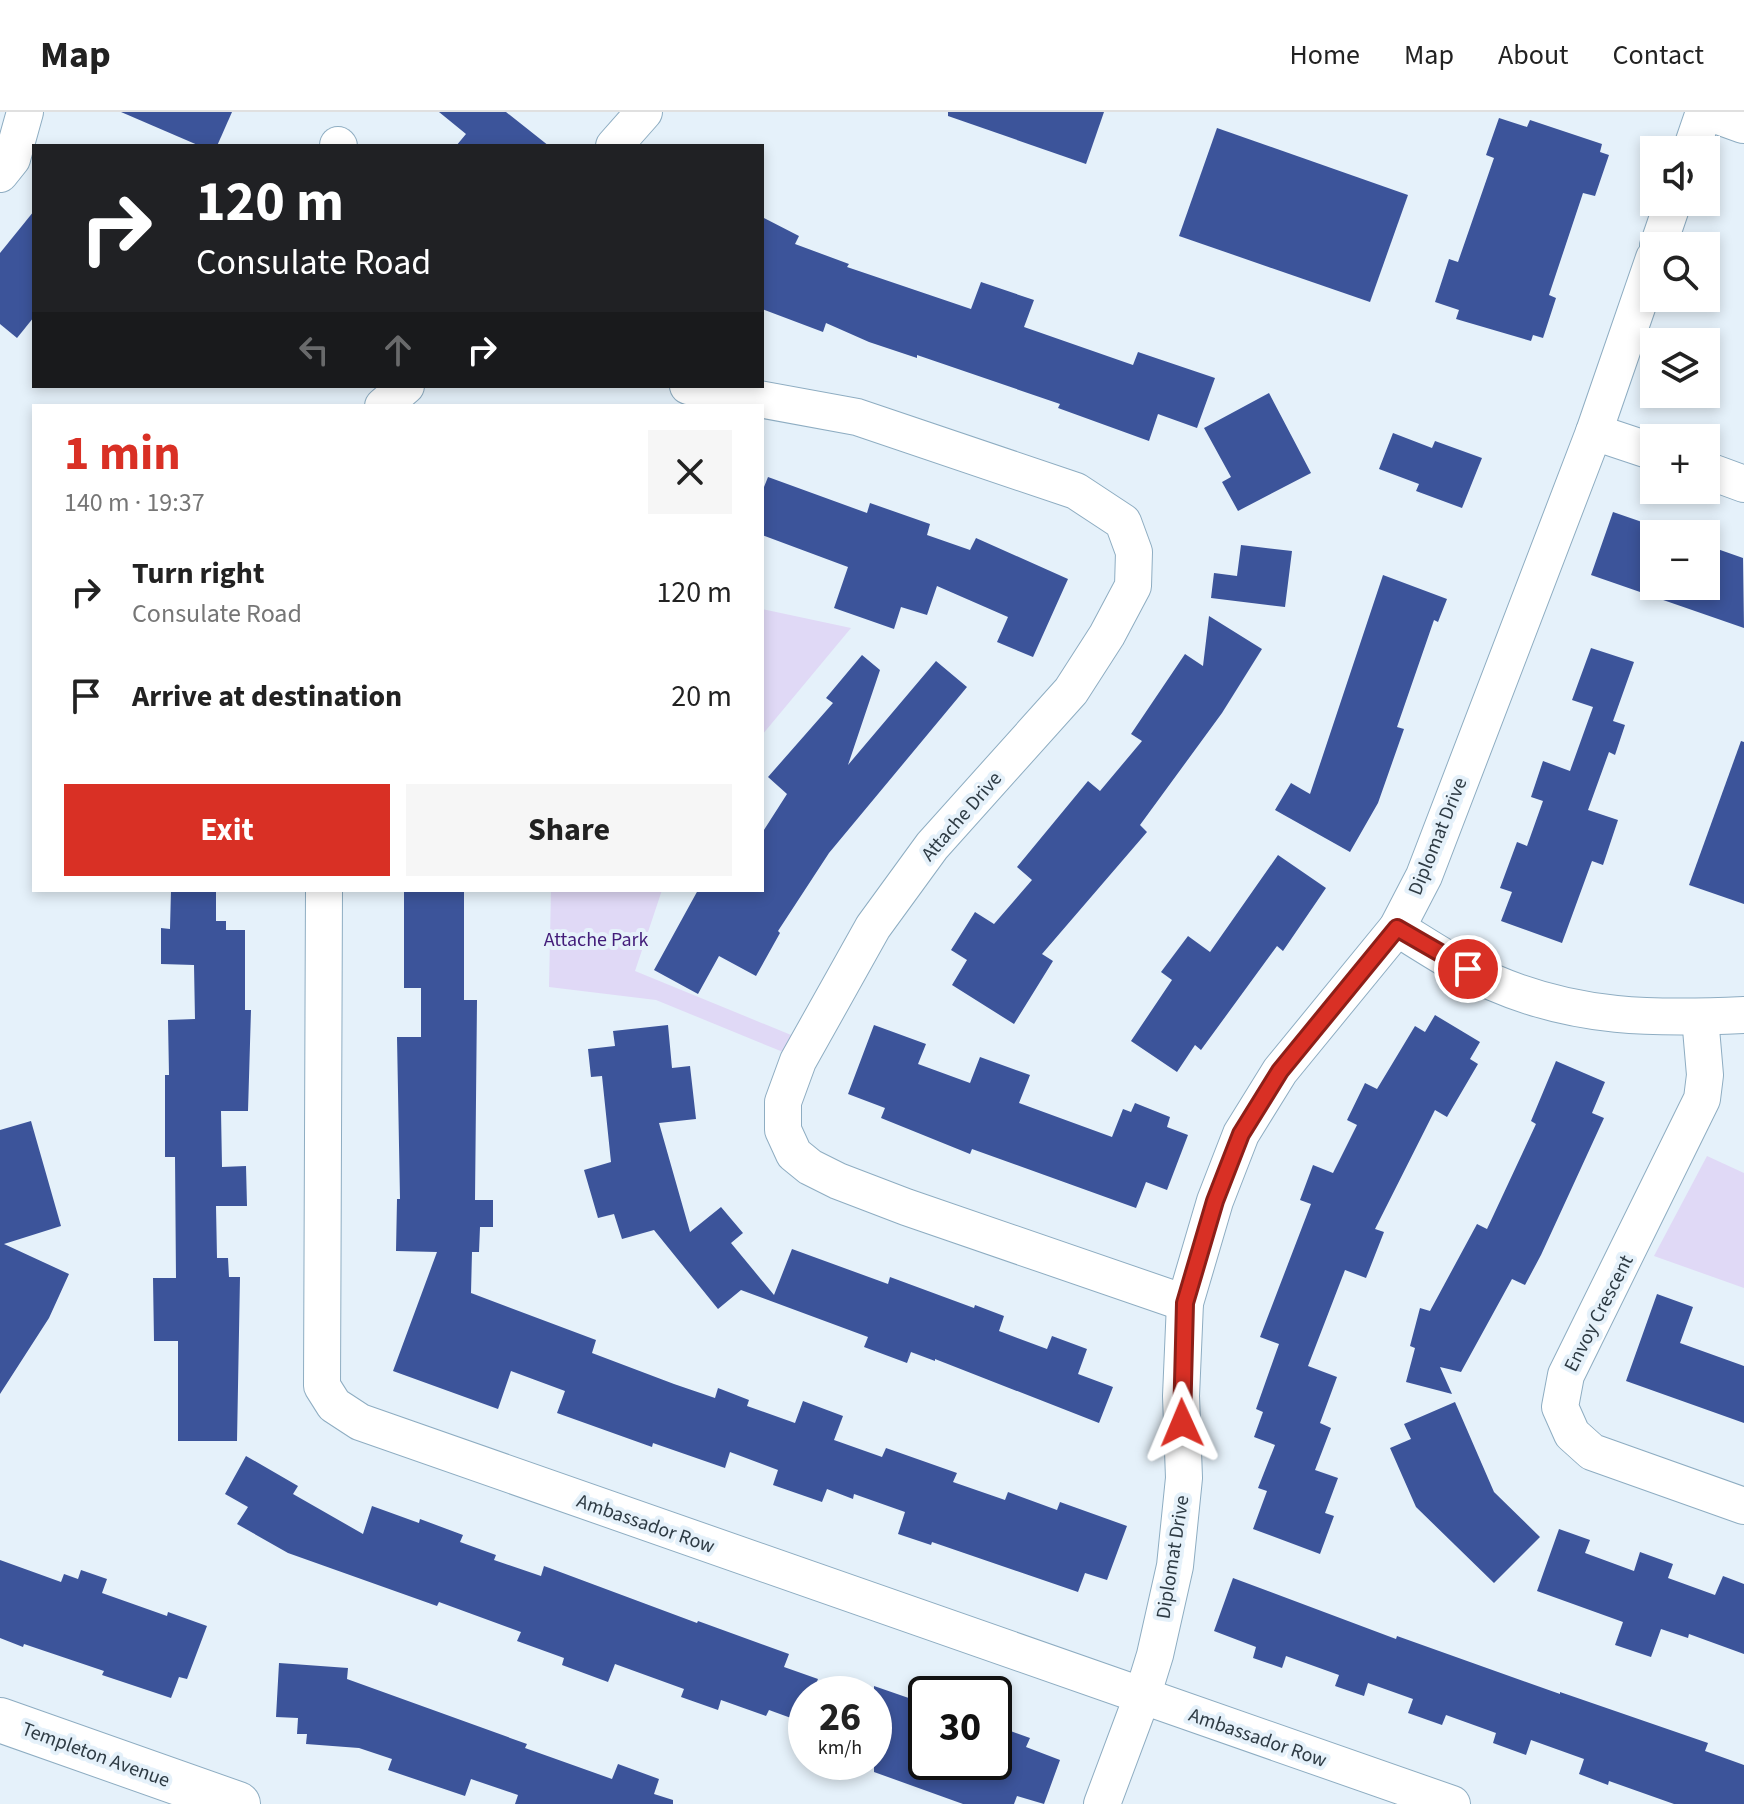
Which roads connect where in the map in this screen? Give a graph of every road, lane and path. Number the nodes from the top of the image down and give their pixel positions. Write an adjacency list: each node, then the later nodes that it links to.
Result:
1 (25, 112): 8 (street)
2 (644, 112): 7 (street)
3 (1704, 112): 6 (street)
4 (1719, 112): 5 (street)
5 (1744, 121)
6 (1696, 136)
7 (616, 144)
8 (15, 170)
9 (1640, 299): 13 (street, Diplomat Drive)
10 (404, 388): 12 (street)
11 (699, 388): 21 (street, Attache Drive)
12 (385, 404)
13 (1594, 432): 14 (street); 18 (street, Diplomat Drive)
14 (1640, 447)
15 (1720, 475): 16 (street)
16 (1744, 484)
17 (324, 892): 23 (street, Ambassador Row)
18 (1397, 928): 20 (street); 21 (street, Diplomat Drive)
19 (1744, 1015): 20 (street)
20 (1700, 1017): 22 (street, Envoy Crescent)
21 (1185, 1303): 23 (street, Diplomat Drive)
22 (1744, 1506)
23 (1142, 1697): 26 (street, Diplomat Drive); 27 (street, Ambassador Row)
24 (0, 1720): 25 (street, Templeton Avenue)
25 (238, 1804)
26 (1102, 1804)
27 (1452, 1804)

